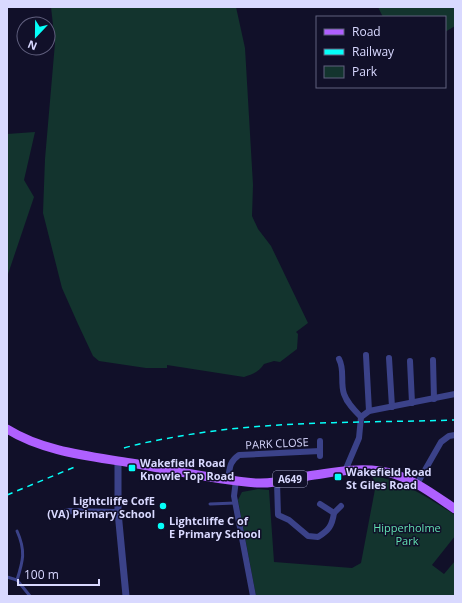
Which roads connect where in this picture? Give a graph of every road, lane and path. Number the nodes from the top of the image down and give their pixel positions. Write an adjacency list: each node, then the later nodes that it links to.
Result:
1 (366, 355): 10 (street)
2 (390, 358): 9 (street)
3 (339, 359): 11 (street)
4 (433, 360): 7 (street)
5 (410, 361): 8 (street)
6 (455, 394): 7 (street)
7 (434, 399): 8 (street)
8 (412, 403): 9 (street)
9 (392, 407): 10 (street)
10 (369, 411): 11 (street)
11 (361, 418): 16 (street)
12 (7, 429): 15 (main road, A649)
13 (455, 435): 19 (street)
14 (320, 442): 17 (street, PARK CLOSE)
15 (118, 461): 17 (main road, A649); 25 (street)
16 (345, 471): 18 (main road, A649); 19 (main road, A649)
17 (232, 480): 18 (main road, A649); 20 (street, PARK CLOSE)
18 (277, 482): 26 (street)
19 (417, 484): 24 (main road, A649)
20 (235, 503): 21 (lane); 34 (street, PARK CLOSE)
21 (210, 504)
22 (320, 504): 26 (street)
23 (341, 506): 26 (street)
24 (455, 508)
25 (118, 513): 27 (street); 28 (lane); 33 (street)
26 (334, 513)
27 (56, 516)
28 (140, 517)
29 (17, 531): 31 (lane)
30 (7, 577): 31 (lane)
31 (17, 580): 32 (lane)
32 (30, 596)
33 (126, 596)
34 (253, 596)

